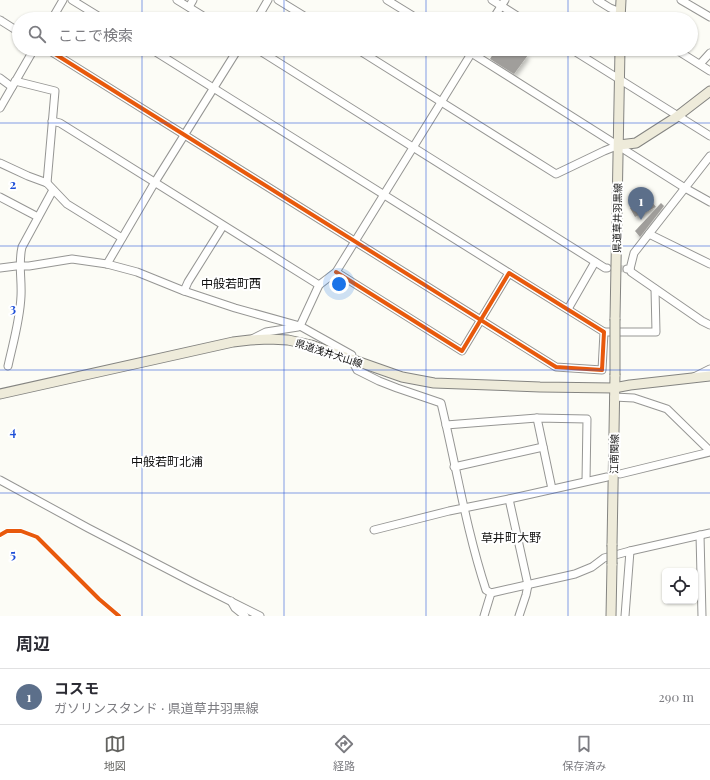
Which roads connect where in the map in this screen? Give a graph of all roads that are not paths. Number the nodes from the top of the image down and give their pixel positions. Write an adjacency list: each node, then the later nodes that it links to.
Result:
1 (63, 0): 14 (street)
2 (72, 0): 15 (street)
3 (177, 0): 13 (street)
4 (193, 0): 13 (street)
5 (268, 0): 17 (street)
6 (278, 0): 18 (street)
7 (387, 0): 19 (street)
8 (492, 0): 12 (street)
9 (597, 0): 22 (street)
10 (621, 0): 23 (main road)
11 (681, 0): 24 (street)
12 (503, 3): 20 (street); 21 (street)
13 (189, 7): 16 (street)
14 (56, 12)
15 (92, 12)
16 (197, 12)
17 (260, 12)
18 (297, 12)
19 (407, 12)
20 (497, 12)
21 (514, 12)
22 (616, 12)
23 (620, 12)
24 (710, 17)
25 (0, 20): 26 (street)
26 (12, 28)
27 (710, 53): 39 (street)
28 (30, 56): 43 (street)
29 (58, 56): 50 (street)
30 (162, 56): 44 (street)
31 (234, 56): 44 (street)
32 (268, 56): 53 (street)
33 (368, 56): 46 (street)
34 (468, 56): 46 (street)
35 (480, 56): 52 (street)
36 (582, 56): 42 (street)
37 (620, 56): 42 (main road, 県道草井羽黒線)
38 (687, 56): 39 (street)
39 (700, 64): 40 (street)
40 (710, 71)
41 (0, 78): 43 (street)
42 (620, 80): 48 (street); 52 (main road, 県道草井羽黒線)
43 (14, 84): 47 (street); 49 (street)
44 (214, 88): 50 (street); 60 (street)
45 (710, 91): 48 (main road)
46 (442, 102): 52 (street); 53 (street)
47 (0, 108)
48 (678, 116): 51 (street); 52 (main road)
49 (52, 121): 56 (street); 57 (street)
50 (185, 135): 56 (street); 67 (street)
51 (710, 136)
52 (618, 145): 58 (street); 90 (main road, 県道草井羽黒線, bridge)
53 (413, 147): 60 (street); 68 (street)
54 (710, 156): 58 (street)
55 (0, 162): 57 (street)
56 (155, 182): 64 (street); 66 (street)
57 (47, 183): 59 (street)
58 (685, 188): 62 (street); 65 (street)
59 (53, 190): 63 (street); 66 (street)
60 (384, 195): 67 (street); 75 (street)
61 (0, 197): 63 (street)
62 (710, 202)
63 (38, 216): 71 (street)
64 (224, 226): 76 (street); 78 (street)
65 (649, 234): 70 (street); 77 (street)
66 (122, 238): 69 (street)
67 (354, 242): 74 (street); 80 (street)
68 (595, 262): 73 (street); 79 (street)
69 (107, 264): 71 (street); 78 (street)
70 (710, 264)
71 (20, 266): 72 (street); 86 (street)
72 (0, 268)
73 (607, 268)
74 (336, 272): 76 (street); 80 (street)
75 (510, 273): 79 (street); 80 (street)
76 (319, 285): 82 (street)
77 (655, 289): 81 (street); 83 (street)
78 (184, 291): 82 (street)
79 (568, 309): 83 (street)
80 (481, 320): 83 (street)
81 (710, 325)
82 (300, 326): 84 (street); 85 (street)
83 (604, 332)
84 (250, 340): 85 (main road, 県道浅井犬山線); 91 (main road, 県道浅井犬山線)
85 (352, 360): 90 (main road, 県道浅井犬山線); 93 (street)
86 (8, 366)
87 (710, 369): 89 (street)
88 (710, 376): 89 (main road)
89 (692, 378): 90 (main road)
90 (614, 393): 95 (street); 115 (main road, 江南関線, bridge)
91 (0, 394)
92 (536, 418): 93 (street); 94 (street); 100 (street)
93 (446, 425): 96 (street)
94 (543, 447): 96 (street); 101 (street)
95 (710, 452): 97 (street)
96 (454, 467): 103 (street)
97 (620, 474)
98 (607, 477): 100 (street)
99 (0, 480): 110 (street)
100 (586, 481): 101 (street)
101 (552, 489): 102 (street)
102 (509, 499): 103 (street); 108 (street)
103 (464, 508): 104 (street); 109 (street)
104 (374, 530)
105 (710, 533): 106 (street)
106 (700, 535): 107 (street); 117 (street)
107 (630, 551): 108 (street); 116 (street)
108 (528, 585): 109 (street); 114 (street)
109 (491, 593): 113 (street)
110 (231, 601): 111 (street); 112 (street)
111 (245, 616)
112 (260, 616)
113 (484, 616)
114 (519, 616)
115 (611, 616)
116 (626, 616)
117 (702, 616)

